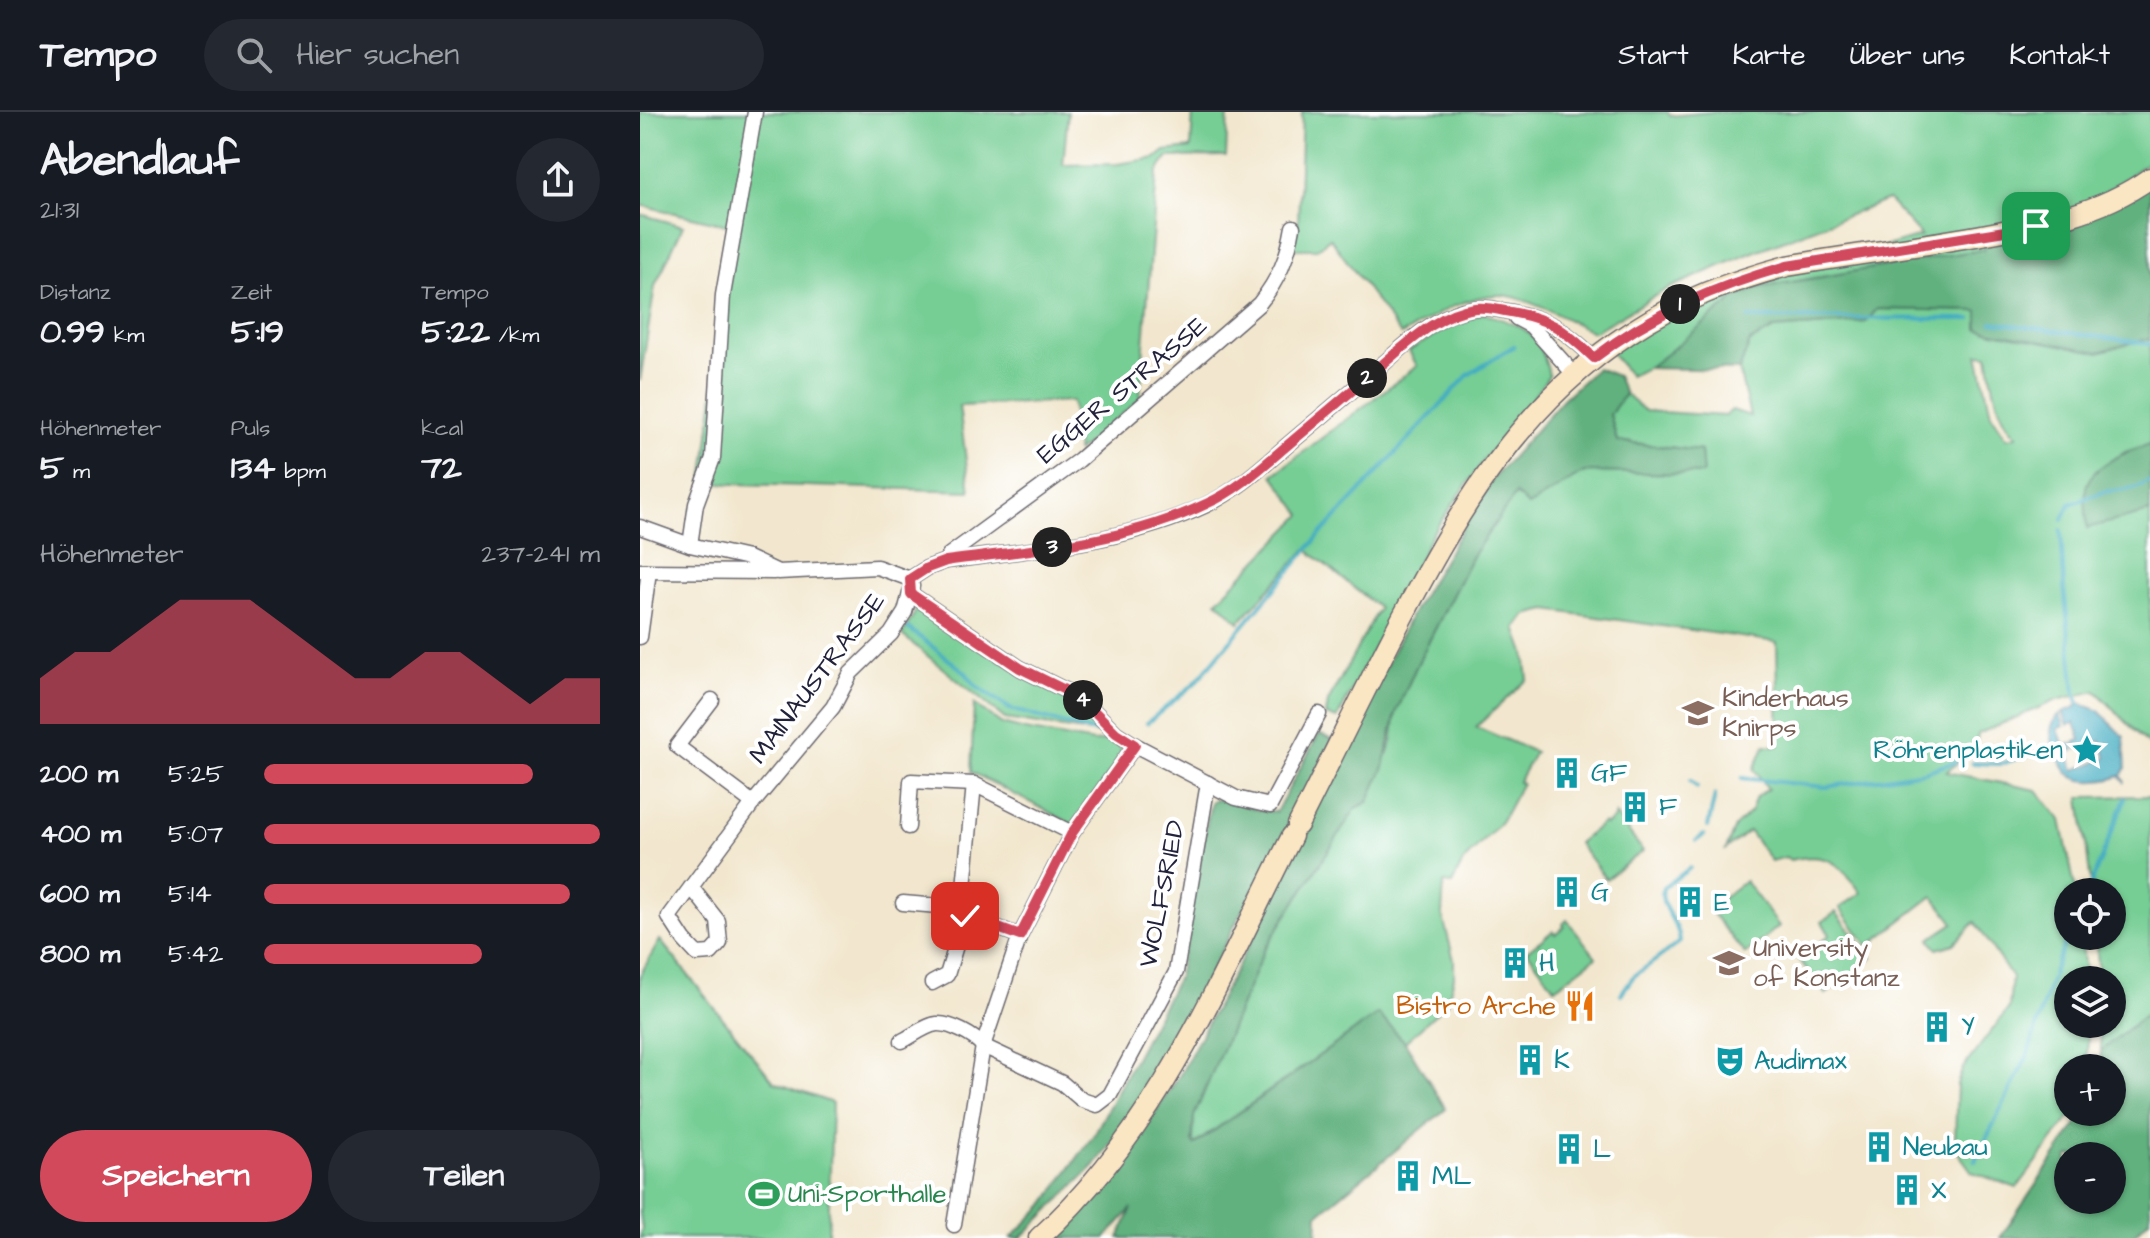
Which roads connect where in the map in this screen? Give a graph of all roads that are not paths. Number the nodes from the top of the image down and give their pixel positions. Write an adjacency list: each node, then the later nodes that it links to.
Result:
1 (755, 112): 8 (street)
2 (2150, 178): 5 (main road)
3 (1293, 227): 9 (street, EGGER STRASSE)
4 (1501, 310): 5 (street, MAINAUSTRASSE); 6 (street); 9 (street, MAINAUSTRASSE)
5 (1594, 358): 6 (main road)
6 (1574, 374): 30 (main road)
7 (640, 527): 8 (street)
8 (690, 545): 11 (street)
9 (946, 561): 12 (street, MAINAUSTRASSE)
10 (644, 571): 11 (street); 13 (street)
11 (778, 572): 12 (street)
12 (910, 586): 16 (street); 19 (street, MAINAUSTRASSE)
13 (640, 637)
14 (712, 700): 19 (street, MAINAUSTRASSE)
15 (1319, 714): 17 (street)
16 (1135, 745): 17 (street); 21 (street)
17 (1208, 783): 28 (street, WOLFSRIED)
18 (974, 784): 20 (street); 21 (street); 24 (street)
19 (753, 803): 22 (street, MAINAUSTRASSE)
20 (908, 827)
21 (1072, 833): 25 (street)
22 (691, 887): 22 (street, MAINAUSTRASSE)
23 (903, 903): 24 (street)
24 (963, 912): 25 (street); 26 (street)
25 (1020, 936): 28 (street)
26 (932, 983)
27 (902, 1041): 28 (street)
28 (983, 1046): 29 (street)
29 (954, 1225)
30 (1039, 1238)

